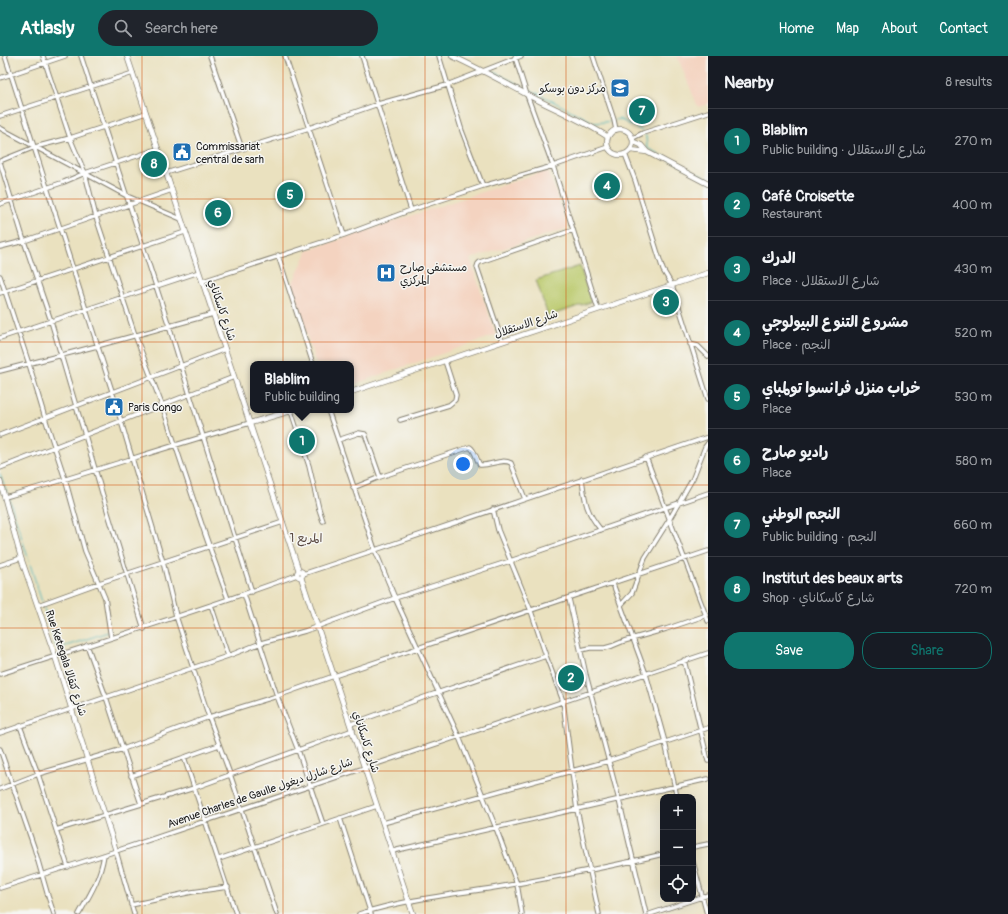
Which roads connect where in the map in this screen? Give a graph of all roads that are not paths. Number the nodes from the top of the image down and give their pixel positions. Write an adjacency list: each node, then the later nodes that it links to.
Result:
1 (5, 56): 17 (street)
2 (43, 56): 14 (street)
3 (65, 56): 14 (street)
4 (80, 56): 20 (street)
5 (127, 56): 16 (street, شارع كاسكاناي)
6 (210, 56): 38 (street)
7 (285, 56): 30 (street)
8 (362, 56): 23 (street)
9 (439, 56): 19 (street)
10 (452, 56): 15 (street)
11 (521, 56): 13 (street)
12 (593, 56): 31 (street)
13 (515, 57): 15 (street); 21 (street)
14 (45, 62): 17 (street); 22 (street)
15 (483, 70): 19 (street); 21 (street)
16 (132, 73): 20 (street); 26 (street, شارع كاسكاناي)
17 (12, 74): 18 (street); 24 (street)
18 (0, 78)
19 (447, 84): 23 (street); 48 (street)
20 (91, 86): 22 (street); 28 (street)
21 (527, 95): 32 (street); 44 (street)
22 (56, 98): 24 (street); 33 (street)
23 (378, 104): 30 (street); 56 (street)
24 (23, 109): 27 (street); 35 (street)
25 (708, 112): 34 (street)
26 (146, 113): 28 (street); 37 (street, شارع كاسكاناي)
27 (0, 116)
28 (103, 127): 33 (street); 43 (street)
29 (0, 128): 35 (street)
30 (309, 128): 38 (street); 62 (street)
31 (616, 130): 32 (street); 34 (street)
32 (608, 137): 36 (street)
33 (70, 138): 35 (street); 45 (street)
34 (633, 140): 39 (street); 40 (street)
35 (35, 147): 42 (street); 45 (street); 49 (street)
36 (608, 147): 41 (street); 44 (street)
37 (158, 149): 43 (street); 46 (street, شارع كاسكاناي)
38 (242, 149): 46 (street)
39 (631, 150): 40 (street); 41 (street)
40 (647, 152): 47 (street)
41 (625, 154): 74 (street)
42 (0, 161): 52 (street)
43 (116, 163): 45 (street); 51 (street)
44 (553, 166): 48 (street); 60 (street)
45 (84, 172): 49 (street); 51 (street); 57 (street)
46 (166, 173): 50 (street, شارع كاسكاناي)
47 (708, 184)
48 (483, 186): 56 (street)
49 (46, 188): 52 (street); 59 (street)
50 (172, 190): 53 (street); 58 (street, شارع كاسكاناي)
51 (127, 196): 53 (street); 55 (street)
52 (12, 200): 54 (street); 63 (street)
53 (140, 202): 55 (street); 58 (street)
54 (0, 204)
55 (130, 205): 57 (street); 64 (street)
56 (411, 210): 62 (street)
57 (96, 217): 59 (street); 67 (street)
58 (181, 219): 61 (street, شارع كاسكاناي)
59 (59, 229): 63 (street); 68 (street)
60 (573, 230): 79 (street); 87 (street)
61 (185, 232): 64 (street); 69 (street, شارع كاسكاناي)
62 (344, 235): 66 (street)
63 (24, 241): 65 (street); 72 (street)
64 (143, 246): 67 (street); 75 (street)
65 (0, 247)
66 (278, 256): 73 (street); 93 (street)
67 (110, 257): 68 (street); 78 (street)
68 (73, 269): 72 (street); 80 (street)
69 (199, 272): 73 (street, شارع كاسكاناي); 75 (street)
70 (708, 273): 74 (street, شارع الاستقلال)
71 (0, 276): 76 (street)
72 (38, 281): 76 (street); 82 (street)
73 (203, 281): 81 (street, شارع كاسكاناي)
74 (672, 285): 79 (street, شارع الاستقلال); 88 (street)
75 (156, 286): 78 (street); 83 (street)
76 (5, 291): 77 (street); 84 (street)
77 (0, 293)
78 (123, 297): 80 (street); 85 (street)
79 (598, 309): 87 (street, شارع الاستقلال)
80 (85, 310): 82 (street); 89 (street)
81 (213, 314): 83 (street); 90 (street, شارع كاسكاناي)
82 (51, 321): 84 (street); 91 (street)
83 (170, 326): 85 (street); 96 (street)
84 (18, 331): 86 (street); 95 (street)
85 (135, 335): 89 (street); 98 (street)
86 (0, 338)
87 (502, 342): 94 (street, شارع الاستقلال)
88 (690, 344): 92 (street); 103 (street)
89 (97, 346): 91 (street); 100 (street)
90 (225, 349): 96 (street); 99 (street, شارع كاسكاناي)
91 (62, 355): 95 (street); 105 (street)
92 (708, 356)
93 (312, 361)
94 (445, 362): 101 (street, شارع الاستقلال); 110 (street)
95 (29, 364): 97 (street); 109 (street)
96 (181, 365): 98 (street); 102 (street)
97 (0, 371)
98 (152, 377): 100 (street); 104 (street)
99 (234, 377): 102 (street); 112 (street, شارع كاسكاناي)
100 (112, 391): 105 (street); 111 (street)
101 (354, 391)
102 (190, 395): 104 (street); 115 (street)
103 (708, 399)
104 (162, 404): 111 (street); 119 (street)
105 (76, 406): 109 (street); 114 (street)
106 (283, 413): 112 (street)
107 (294, 413): 137 (street)
108 (329, 413): 117 (street)
109 (45, 418): 113 (street); 120 (street)
110 (400, 420)
111 (121, 421): 114 (street); 122 (street)
112 (250, 423): 115 (street); 138 (street, شارع كاسكاناي)
113 (0, 435)
114 (85, 435): 120 (street); 124 (street)
115 (203, 436): 119 (street); 140 (street)
116 (708, 437): 121 (street)
117 (338, 440): 125 (street); 129 (street)
118 (708, 443): 133 (street)
119 (175, 445): 122 (street); 141 (street)
120 (54, 446): 123 (street); 126 (street)
121 (646, 457): 127 (street); 134 (street)
122 (132, 458): 124 (street); 147 (street)
123 (0, 468)
124 (96, 470): 126 (street); 149 (street)
125 (380, 477): 129 (street); 132 (street)
126 (65, 479): 131 (street); 152 (street)
127 (582, 479): 132 (street); 139 (street)
128 (0, 481): 131 (street, Rue Ketegala شارع كتقالا)
129 (353, 488): 142 (street)
130 (708, 493): 133 (street)
131 (5, 497): 144 (street, Rue Ketegala شارع كتقالا)
132 (525, 499): 135 (street)
133 (679, 502): 134 (street); 136 (street)
134 (665, 508): 136 (street); 139 (street)
135 (493, 509): 142 (street); 146 (street)
136 (669, 520): 145 (street); 151 (street)
137 (323, 521)
138 (283, 522): 140 (street); 150 (street, شارع كاسكاناي)
139 (601, 530): 146 (street)
140 (235, 538): 141 (street); 154 (street)
141 (209, 547): 147 (street); 157 (street)
142 (375, 550): 150 (street); 156 (street)
143 (708, 551): 145 (street)
144 (21, 558): 148 (street); 159 (street, Rue Ketegala شارع كتقالا)
145 (685, 560): 151 (street); 163 (street)
146 (510, 561): 156 (street); 162 (street)
147 (163, 562): 149 (street); 164 (street)
148 (0, 565)
149 (127, 574): 152 (street); 167 (street)
150 (300, 574): 154 (street); 166 (street, شارع كاسكاناي)
151 (638, 575): 153 (street); 161 (street)
152 (99, 583): 159 (street); 168 (street)
153 (613, 584): 158 (street); 161 (street)
154 (252, 592): 155 (street)
155 (244, 594): 157 (street); 170 (street)
156 (395, 598): 166 (street); 172 (street)
157 (228, 599): 160 (street)
158 (569, 599): 162 (street); 173 (street)
159 (38, 605): 175 (street, Rue Ketegala شارع كتقالا)
160 (212, 605): 164 (street); 176 (street)
161 (621, 605): 169 (street)
162 (531, 611): 172 (street); 177 (street)
163 (707, 614): 165 (street); 169 (street)
164 (176, 616): 167 (street); 179 (street)
165 (708, 621)
166 (318, 626): 170 (street); 182 (street, شارع كاسكاناي)
167 (144, 629): 168 (street)
168 (111, 638): 171 (street)
169 (633, 638): 173 (street); 181 (street)
170 (261, 643): 176 (street); 185 (street)
171 (87, 645): 175 (street); 186 (street)
172 (418, 648): 182 (street); 184 (street)
173 (581, 650): 183 (street)
174 (708, 653): 178 (street, Avenue Charles de Gaulle شارع شارل ديغول)
175 (55, 656): 180 (street); 188 (street, Rue Ketegala شارع كتقالا)
176 (228, 656): 179 (street)
177 (546, 656): 184 (street); 187 (street)
178 (684, 660): 181 (street, Avenue Charles de Gaulle شارع شارل ديغول); 194 (street)
179 (192, 667): 186 (street); 189 (street)
180 (0, 674)
181 (646, 674): 183 (street, Avenue Charles de Gaulle شارع شارل ديغول); 197 (street)
182 (334, 676): 185 (street); 190 (street, شارع كاسكاناي)
183 (591, 692): 187 (street, Avenue Charles de Gaulle شارع شارل ديغول); 204 (street)
184 (439, 693): 190 (street); 196 (street)
185 (277, 696): 189 (street); 201 (street)
186 (106, 697): 188 (street); 199 (street)
187 (563, 701): 196 (street, Avenue Charles de Gaulle شارع شارل ديغول); 207 (street)
188 (72, 709): 191 (street); 203 (street, Rue Ketegala شارع كتقالا)
189 (209, 717): 198 (street); 199 (street)
190 (351, 724): 193 (street, شارع كاسكاناي)
191 (20, 726): 195 (street); 208 (street)
192 (708, 728): 194 (street)
193 (353, 730): 201 (street); 206 (street, شارع كاسكاناي)
194 (702, 730): 197 (street); 205 (street)
195 (0, 733)
196 (459, 737): 206 (street, Avenue Charles de Gaulle شارع شارل ديغول); 218 (street)
197 (665, 742): 204 (street); 214 (street)
198 (219, 746): 202 (street); 209 (street)
199 (123, 748): 203 (street); 210 (street)
200 (0, 749): 212 (street)
201 (298, 750): 209 (street); 213 (street)
202 (184, 757): 210 (street); 215 (street)
203 (87, 760): 208 (street); 224 (street, Rue Ketegala شارع كتقالا)
204 (608, 761): 207 (street); 219 (street)
205 (708, 761)
206 (365, 767): 213 (street, Avenue Charles de Gaulle شارع شارل ديغول); 221 (street, شارع كاسكاناي)
207 (572, 771): 218 (street); 223 (street)
208 (38, 774): 212 (street); 230 (street)
209 (230, 774): 215 (street); 222 (street)
210 (132, 776): 220 (street)
211 (708, 779): 214 (street)
212 (12, 784): 216 (street); 243 (street)
213 (309, 786): 222 (street, Avenue Charles de Gaulle شارع شارل ديغول); 228 (street)
214 (674, 787): 217 (street); 219 (street)
215 (194, 788): 220 (street); 226 (street)
216 (0, 789)
217 (676, 794)
218 (482, 796): 227 (street); 229 (street)
219 (619, 800): 223 (street); 239 (street)
220 (141, 804): 224 (street)
221 (377, 806): 225 (street); 227 (street, شارع كاسكاناي)
222 (241, 809): 226 (street, Avenue Charles de Gaulle شارع شارل ديغول); 233 (street)
223 (577, 810): 229 (street); 242 (street)
224 (104, 816): 230 (street); 234 (street, Rue Ketegala شارع كتقالا)
225 (340, 818): 228 (street); 251 (street)
226 (206, 822): 234 (street, Avenue Charles de Gaulle شارع شارل ديغول); 238 (street)
227 (383, 823): 235 (street, شارع كاسكاناي)
228 (323, 824): 233 (street)
229 (496, 828): 235 (street); 244 (street)
230 (56, 830): 241 (street)
231 (708, 844): 232 (street)
232 (696, 846)
233 (254, 847): 238 (street); 256 (street)
234 (116, 851): 236 (street, Avenue Charles de Gaulle شارع شارل ديغول); 250 (street)
235 (393, 852): 249 (street, شارع كاسكاناي)
236 (104, 855): 241 (street, Avenue Charles de Gaulle شارع شارل ديغول); 253 (street)
237 (660, 855): 239 (street)
238 (219, 859): 245 (street)
239 (634, 861): 242 (street); 261 (street)
240 (694, 866): 248 (street)
241 (68, 867): 243 (street, Avenue Charles de Gaulle شارع شارل ديغول)
242 (590, 870): 244 (street); 260 (street)
243 (42, 875): 246 (street, Avenue Charles de Gaulle شارع شارل ديغول); 252 (street)
244 (517, 884): 249 (street); 259 (street)
245 (228, 887): 250 (street); 255 (street)
246 (0, 888)
247 (708, 895): 248 (street)
248 (703, 896): 262 (street); 263 (street)
249 (409, 900): 251 (street); 258 (street, شارع كاسكاناي)
250 (131, 905): 254 (street)
251 (370, 912): 257 (street)
252 (54, 914)
253 (79, 914)
254 (134, 914)
255 (236, 914)
256 (277, 914)
257 (359, 914)
258 (414, 914)
259 (522, 914)
260 (599, 914)
261 (646, 914)
262 (650, 914)
263 (707, 914)

